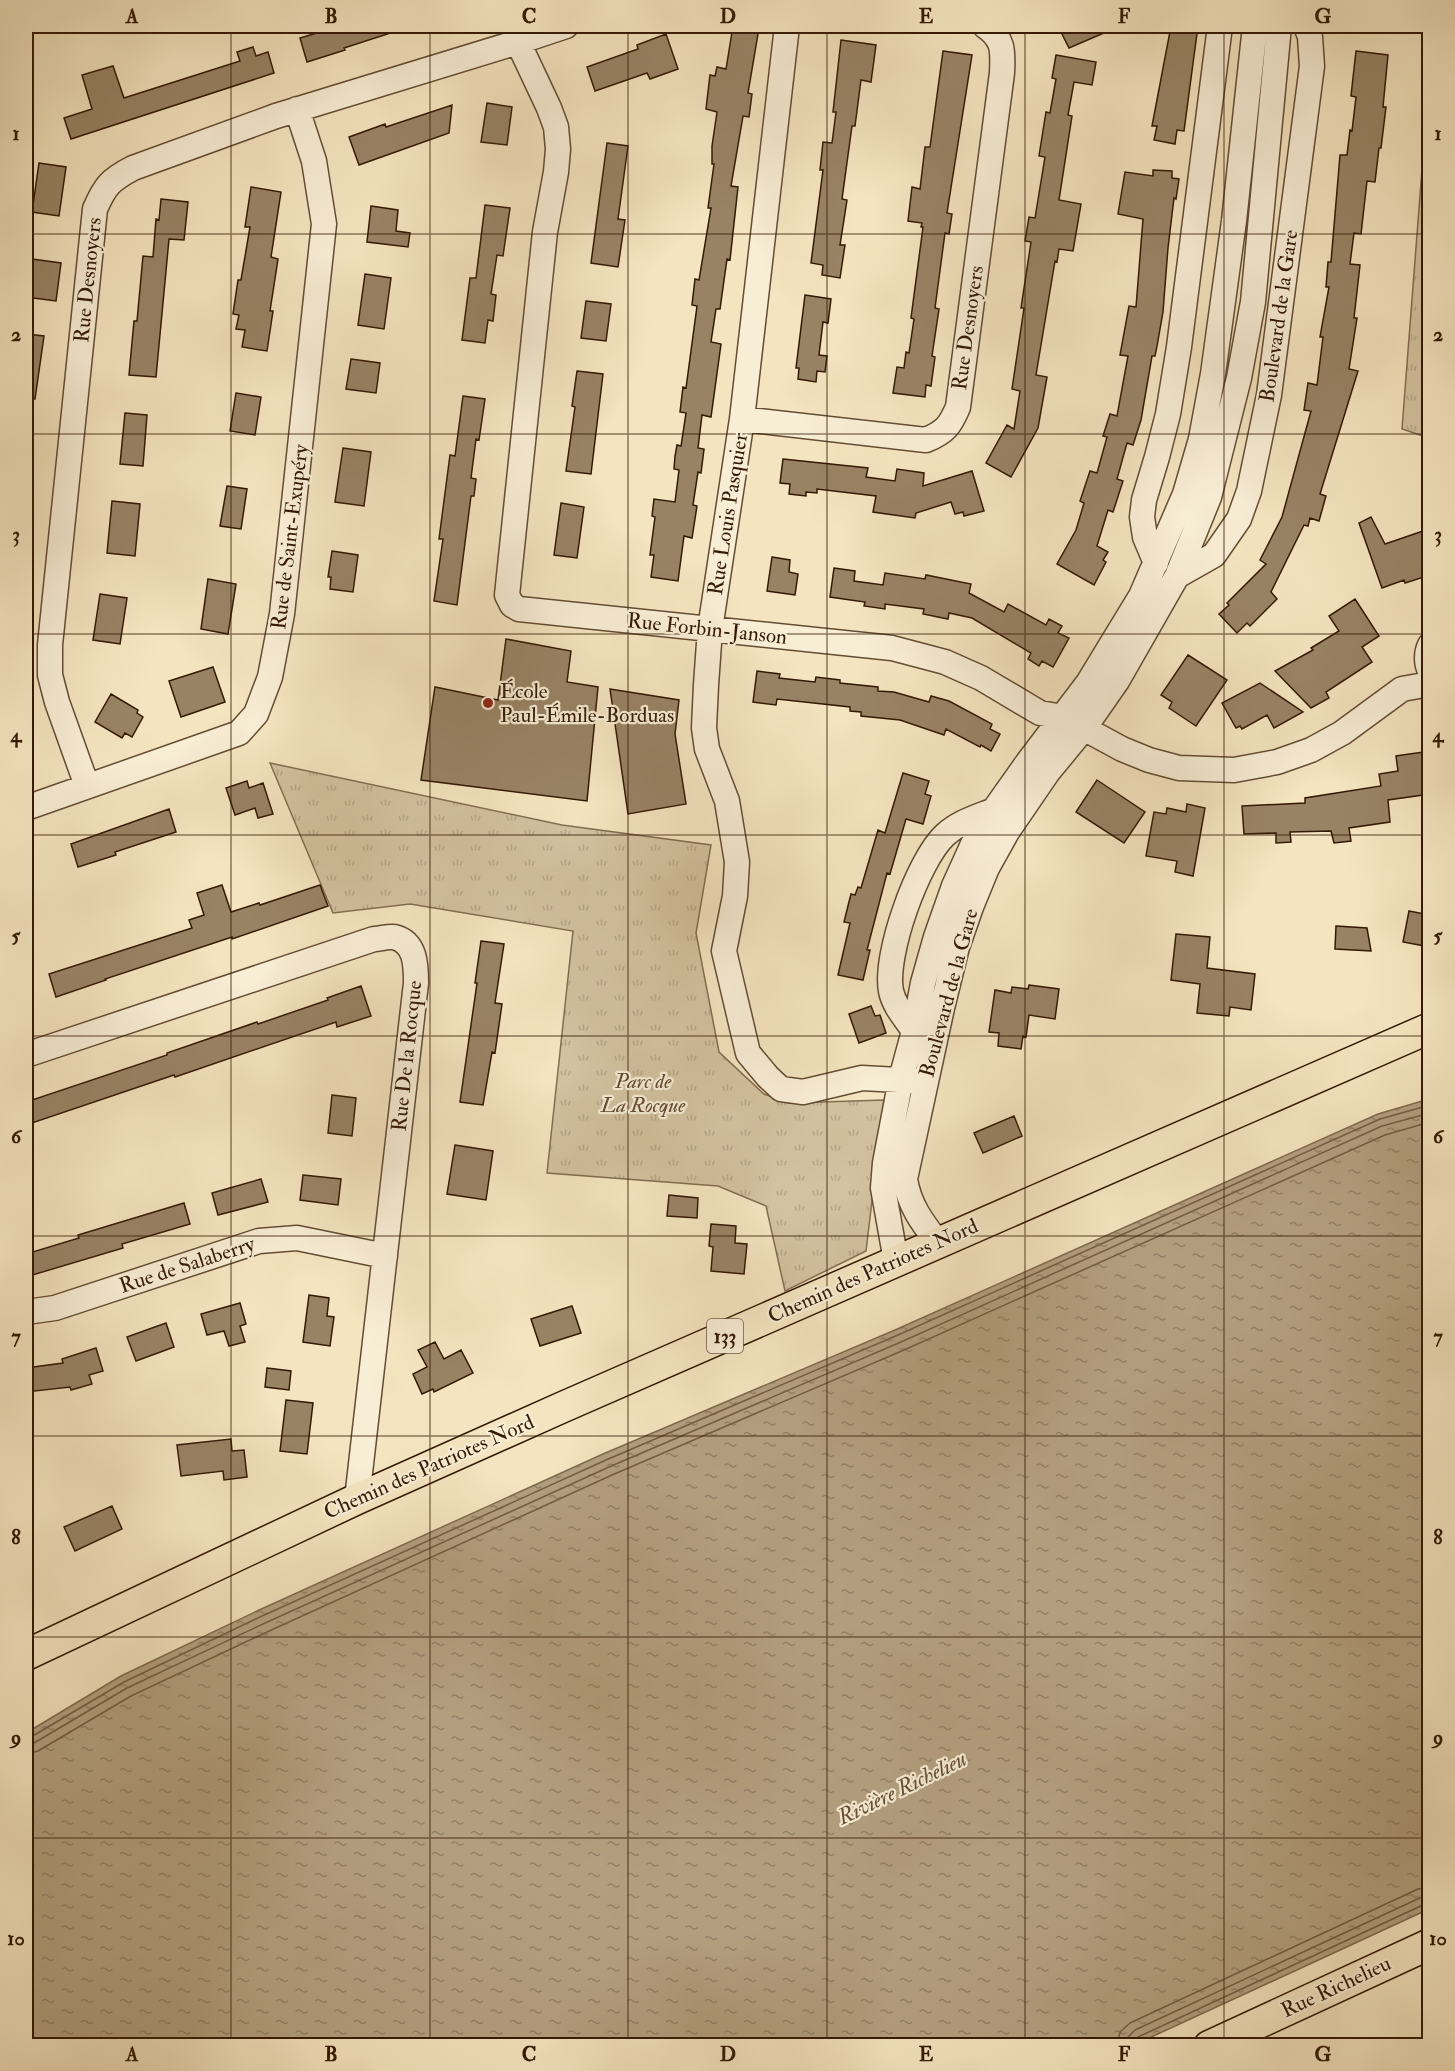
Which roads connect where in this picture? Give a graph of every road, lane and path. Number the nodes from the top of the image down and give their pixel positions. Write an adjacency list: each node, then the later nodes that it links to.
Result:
1 (566, 26): 8 (street, Rue Desnoyers)
2 (786, 26): 10 (street, Rue Louis Pasquier)
3 (985, 26): 10 (street, Rue Desnoyers)
4 (1220, 26): 11 (street)
5 (1255, 26): 11 (street, Boulevard de la Gare)
6 (1279, 26): 12 (street, Boulevard de la Gare)
7 (1306, 26): 12 (street, Boulevard de la Gare)
8 (518, 42): 9 (street, Rue Desnoyers); 13 (street, Rue Forbin-Janson)
9 (297, 109): 19 (street, Rue de Saint-Exupéry); 19 (street, Rue Desnoyers)
10 (742, 419): 13 (street, Rue Louis Pasquier)
11 (1156, 563): 17 (street, Boulevard de la Gare)
12 (1177, 576): 18 (street, Boulevard de la Gare)
13 (710, 629): 17 (street, Rue Forbin-Janson); 25 (street, Rue Louis Pasquier)
14 (1430, 645): 15 (street)
15 (1430, 671)
16 (1430, 684): 18 (street, Rue Forbin-Janson)
17 (1063, 717): 18 (street, Rue Forbin-Janson); 21 (street, Boulevard de la Gare)
18 (1085, 727): 26 (street, Boulevard de la Gare)
19 (87, 786): 20 (street, Rue de Saint-Exupéry)
20 (26, 808)
21 (994, 810): 23 (street, Boulevard de la Gare); 23 (street, Boulevard de la Gare)
22 (1430, 1028): 27 (main road, Chemin des Patriotes Nord / 133)
23 (914, 1031): 25 (street, Boulevard de la Gare)
24 (26, 1055): 28 (street, Rue De la Rocque)
25 (901, 1079): 26 (street, Rue Louis Pasquier); 29 (street, Boulevard de la Gare)
26 (925, 1082): 27 (street, Boulevard de la Gare)
27 (938, 1243): 29 (main road, Chemin des Patriotes Nord / 133)
28 (385, 1256): 30 (street, Rue de Salaberry); 31 (street, Rue De la Rocque)
29 (896, 1262): 31 (main road, Chemin des Patriotes Nord / 133)
30 (26, 1312)
31 (357, 1499): 32 (main road, Chemin des Patriotes Nord / 133)
32 (26, 1655)
33 (1430, 1944): 34 (main road, Rue Richelieu)
34 (1209, 2046)

